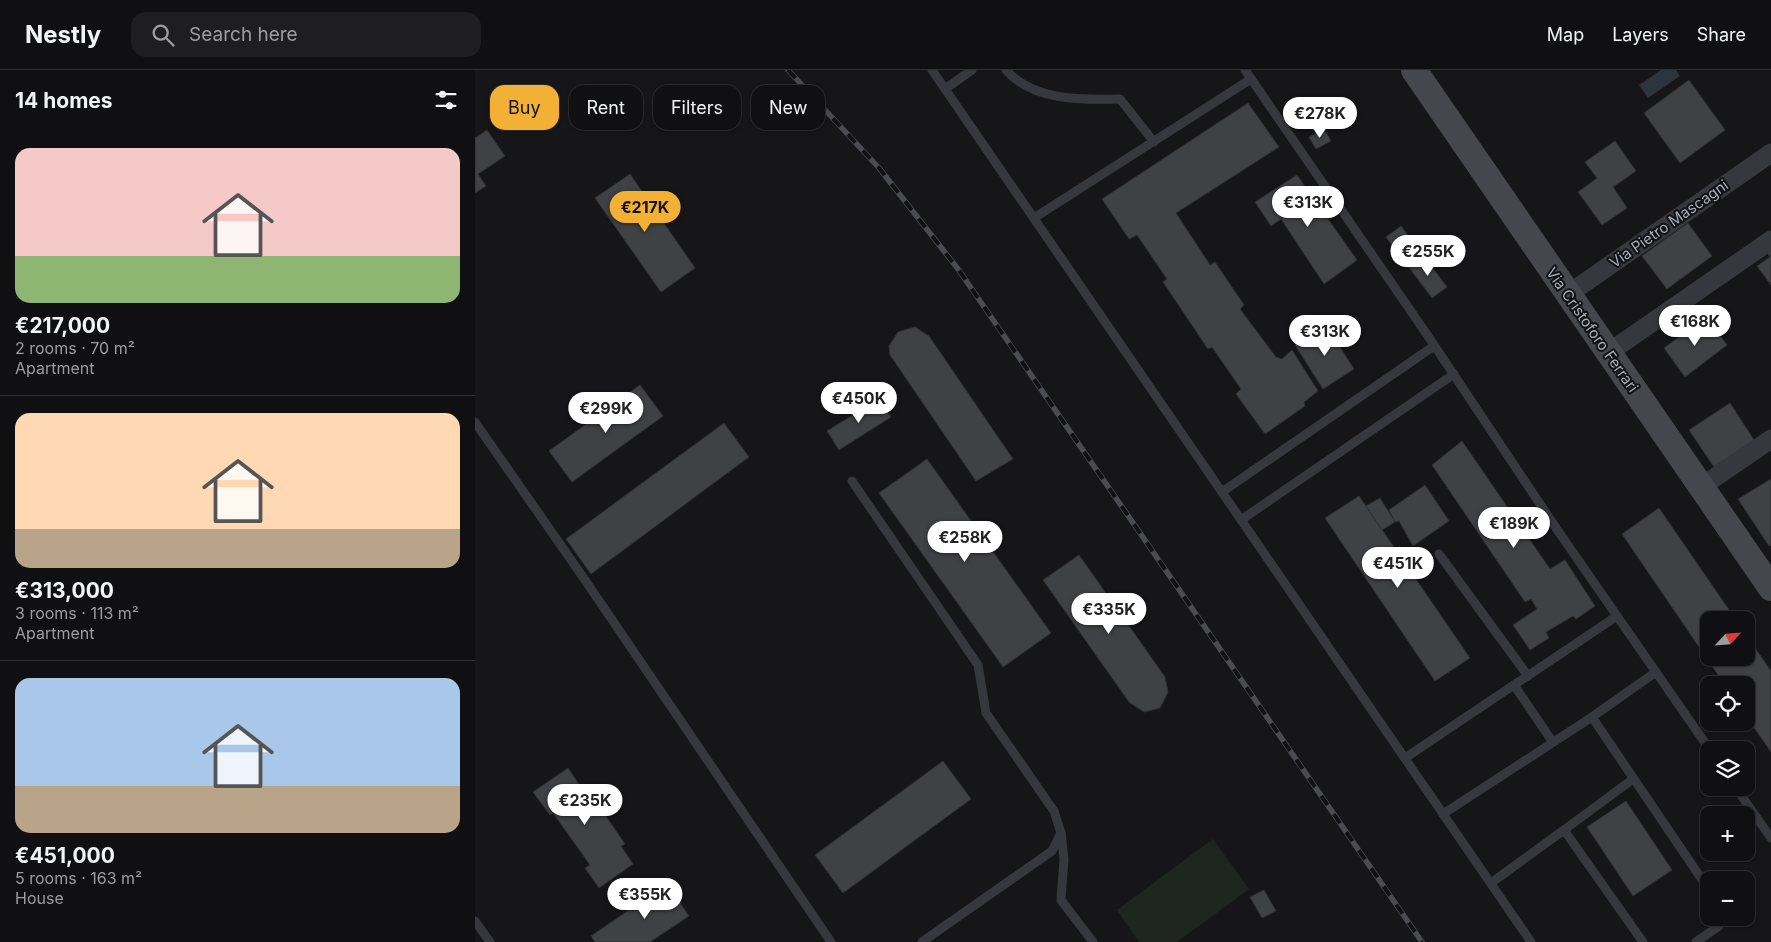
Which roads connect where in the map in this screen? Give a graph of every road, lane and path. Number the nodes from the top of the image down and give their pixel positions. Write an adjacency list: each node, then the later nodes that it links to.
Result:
1 (933, 70): 7 (lane)
2 (972, 70): 7 (lane)
3 (1006, 70): 8 (lane)
4 (1245, 70): 6 (lane)
5 (1414, 70): 12 (main road, Via Cristoforo Ferrari)
6 (1251, 79): 8 (lane); 13 (lane)
7 (945, 89): 10 (lane)
8 (1154, 142): 10 (lane)
9 (1771, 154): 12 (street, Via Pietro Mascagni)
10 (1034, 218): 20 (lane)
11 (1771, 240): 14 (street)
12 (1567, 295): 14 (main road, Via Cristoforo Ferrari)
13 (1434, 346): 15 (lane); 20 (lane)
14 (1608, 354): 19 (main road, Via Cristoforo Ferrari)
15 (1454, 374): 21 (lane); 24 (lane)
16 (475, 422): 43 (lane)
17 (1771, 439): 19 (street)
18 (852, 482): 36 (lane)
19 (1701, 488): 23 (main road, Via Cristoforo Ferrari)
20 (1222, 492): 21 (lane)
21 (1241, 520): 31 (lane)
22 (1439, 554): 26 (lane)
23 (1771, 588)
24 (1617, 616): 25 (lane); 26 (lane)
25 (1656, 672): 28 (lane); 30 (lane)
26 (1528, 676): 27 (lane)
27 (1514, 685): 29 (lane); 31 (lane)
28 (1592, 717): 29 (lane); 32 (lane)
29 (1552, 741): 34 (lane)
30 (1704, 741)
31 (1405, 758): 34 (lane)
32 (1633, 779): 35 (lane); 38 (lane)
33 (1742, 796): 37 (lane)
34 (1443, 814): 39 (lane)
35 (1564, 830): 39 (lane); 47 (lane)
36 (1061, 833): 44 (lane); 45 (lane)
37 (1771, 838)
38 (1700, 877)
39 (1491, 883): 46 (lane)
40 (475, 921): 42 (lane)
41 (1719, 926): 48 (lane)
42 (490, 942)
43 (831, 942)
44 (922, 942)
45 (1093, 942)
46 (1531, 942)
47 (1643, 942)
48 (1696, 942)

